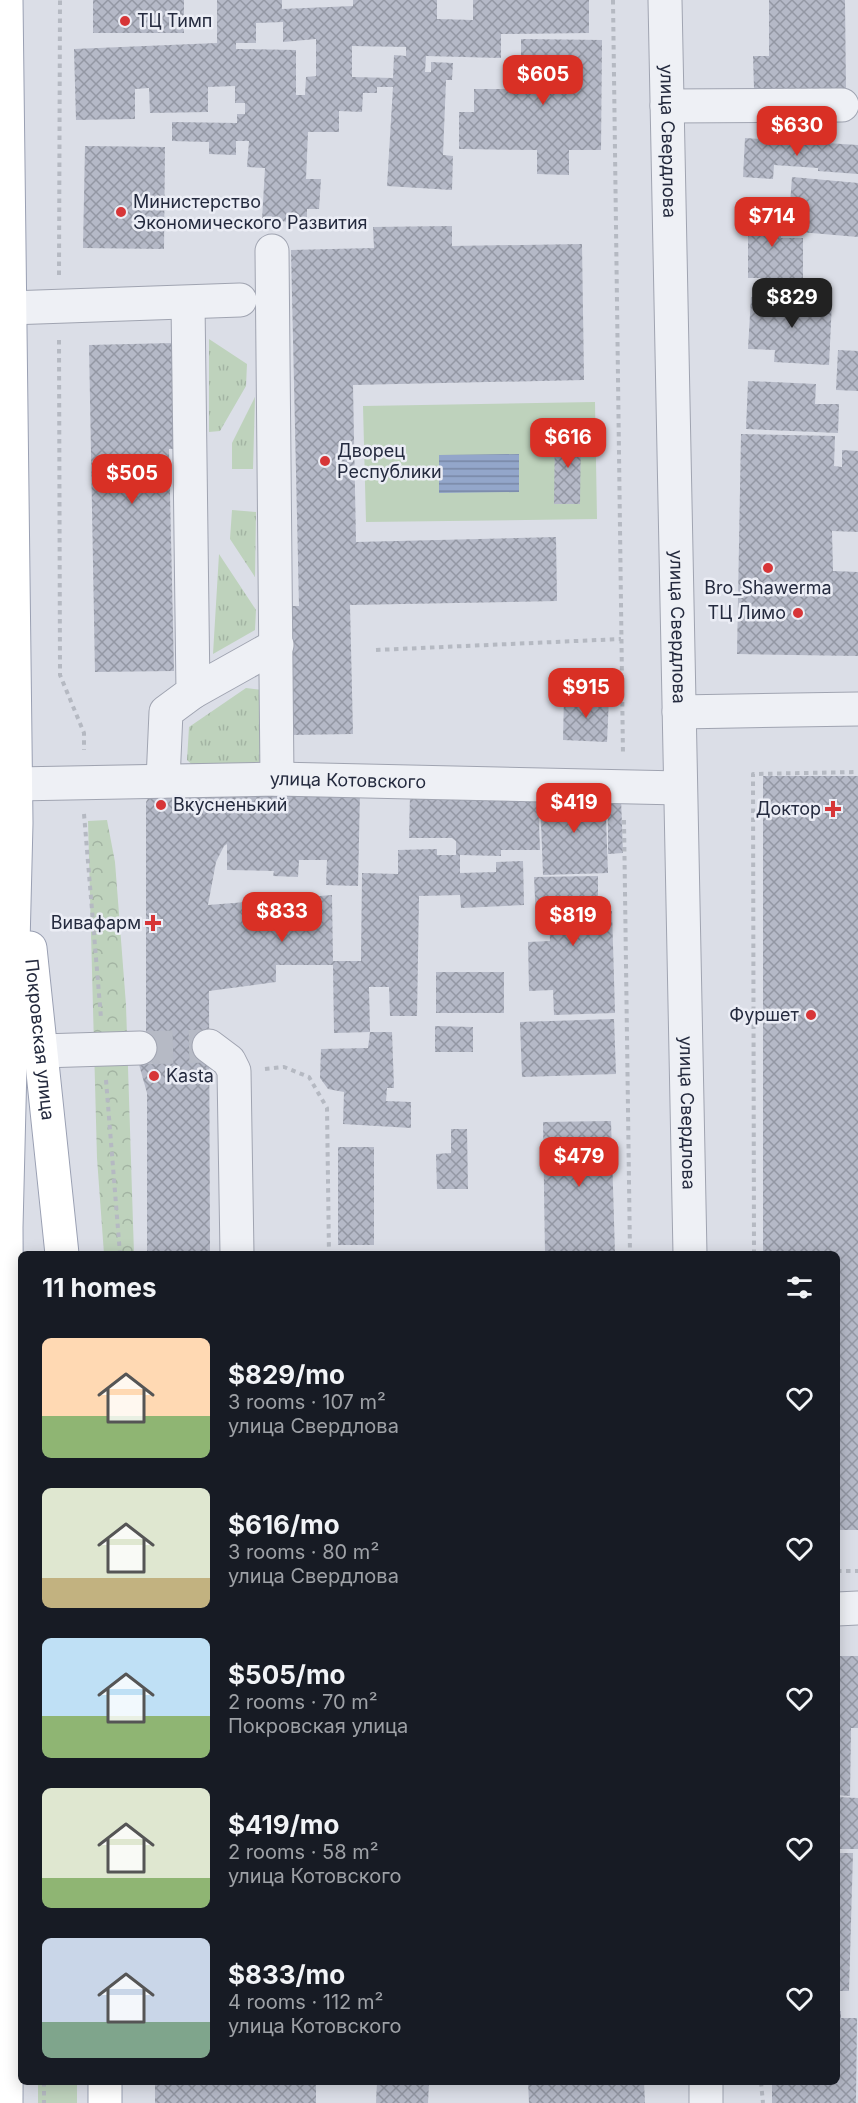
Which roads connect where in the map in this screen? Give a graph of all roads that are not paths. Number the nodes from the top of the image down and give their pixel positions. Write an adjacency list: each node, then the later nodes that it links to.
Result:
1 (6, 0): 8 (main road, Покровская улица)
2 (665, 0): 4 (street, улица Свердлова)
3 (842, 105): 4 (street)
4 (667, 106): 12 (street, улица Свердлова)
5 (272, 251): 9 (street)
6 (240, 300): 7 (street)
7 (189, 303): 8 (street); 10 (street)
8 (9, 308): 13 (main road, Покровская улица)
9 (277, 645): 10 (street); 14 (street)
10 (193, 692): 15 (street)
11 (858, 709): 12 (street)
12 (679, 712): 17 (street, улица Свердлова)
13 (8, 736): 16 (main road, Покровская улица)
14 (277, 779): 15 (street, улица Котовского); 17 (street, улица Котовского)
15 (163, 781): 16 (street, улица Котовского)
16 (16, 784): 18 (main road, Покровская улица)
17 (680, 788): 25 (street, улица Свердлова)
18 (16, 823): 21 (main road, Покровская улица); 22 (main road, Покровская улица)
19 (209, 1046): 24 (street)
20 (140, 1048): 21 (street)
21 (41, 1051): 23 (main road, Покровская улица)
22 (3, 1227): 28 (main road, Покровская улица)
23 (62, 1251)
24 (237, 1251)
25 (690, 1251)
26 (858, 1608): 27 (street)
27 (840, 1609)
28 (10, 1616): 31 (main road, Покровская улица)
29 (105, 2085): 32 (main road)
30 (706, 2085): 33 (street)
31 (6, 2103)
32 (105, 2103)
33 (706, 2103)

